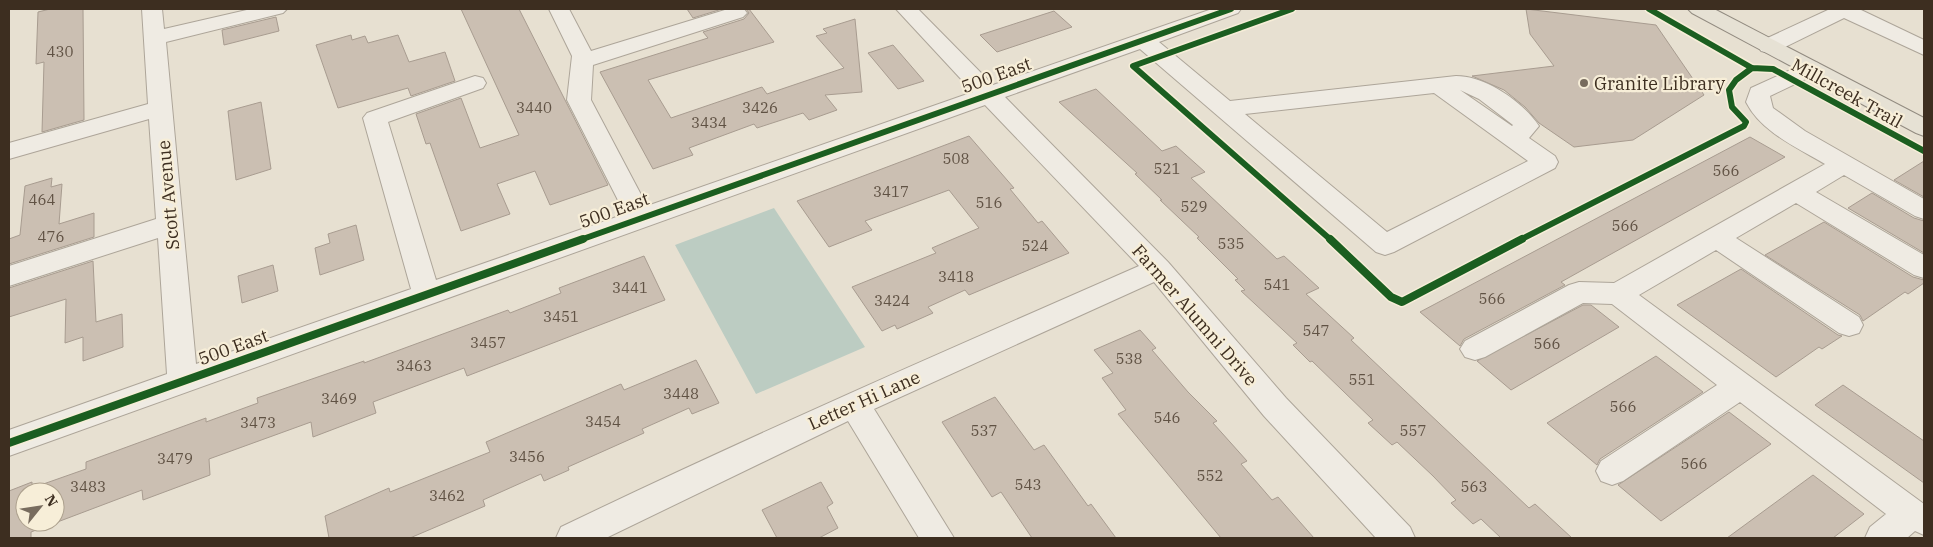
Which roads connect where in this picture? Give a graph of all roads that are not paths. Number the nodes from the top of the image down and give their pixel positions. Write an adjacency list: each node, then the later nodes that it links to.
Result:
1 (152, 9): 11 (street, Scott Avenue)
2 (276, 9): 11 (street)
3 (559, 9): 15 (street)
4 (674, 9): 10 (street)
5 (906, 9): 18 (street, Farmer Alumni Drive)
6 (1700, 9): 13 (main road)
7 (1845, 9): 13 (street); 14 (street)
8 (1219, 10): 12 (street, 500 East)
9 (736, 13): 10 (street)
10 (687, 28): 15 (street)
11 (155, 38): 19 (street, Scott Avenue)
12 (1142, 39): 18 (street, 500 East); 20 (street)
13 (1769, 46): 16 (main road)
14 (1924, 48)
15 (582, 61): 26 (street)
16 (1810, 68): 21 (main road); 23 (street)
17 (476, 83): 32 (street)
18 (989, 94): 26 (street, 500 East); 30 (street, Farmer Alumni Drive)
19 (161, 108): 22 (street); 27 (street, Scott Avenue)
20 (1225, 109): 20 (street)
21 (1924, 128)
22 (9, 151)
23 (1844, 164): 24 (street); 25 (street)
24 (1797, 192): 28 (street); 29 (street)
25 (1924, 210)
26 (640, 217): 32 (street, 500 East)
27 (170, 224): 31 (street); 36 (street, Scott Avenue)
28 (1717, 238): 33 (street); 34 (street)
29 (1924, 268)
30 (1158, 269): 38 (street, Letter Hi Lane); 44 (street, Farmer Alumni Drive)
31 (9, 276)
32 (426, 294): 36 (street, 500 East)
33 (1618, 294): 35 (street); 37 (street)
34 (1849, 324)
35 (1475, 350)
36 (183, 381): 39 (street, 500 East)
37 (1740, 386): 40 (street); 41 (street)
38 (854, 404): 42 (street, Letter Hi Lane); 43 (street)
39 (9, 443)
40 (1612, 471)
41 (1918, 517): 45 (street)
42 (572, 538)
43 (937, 538)
44 (1398, 538)
45 (1882, 538)

